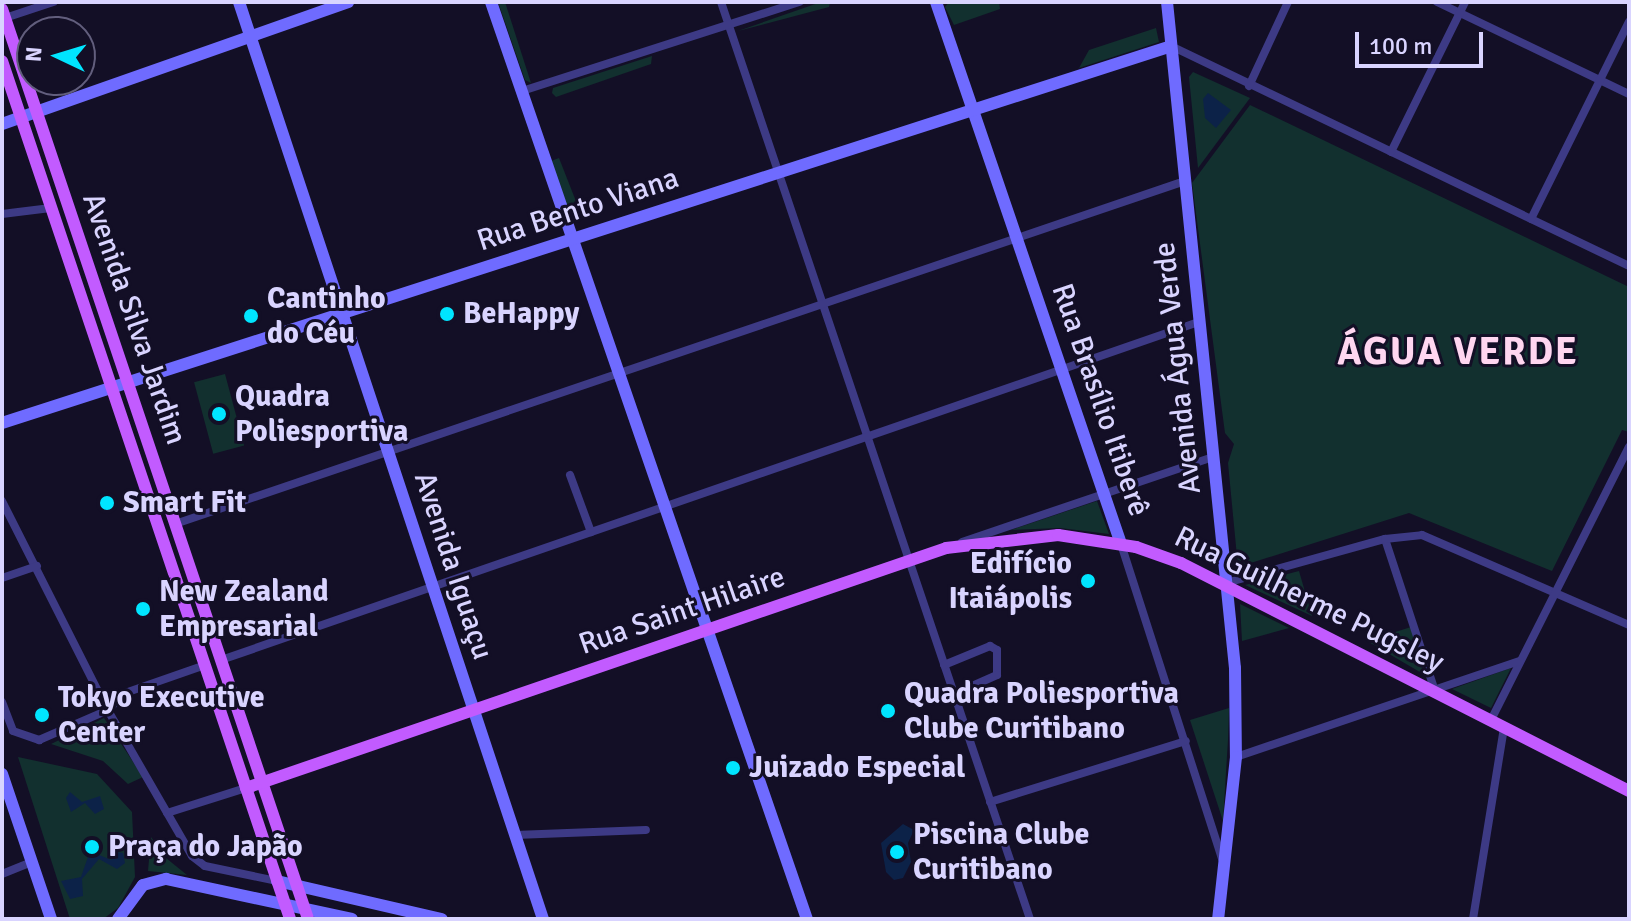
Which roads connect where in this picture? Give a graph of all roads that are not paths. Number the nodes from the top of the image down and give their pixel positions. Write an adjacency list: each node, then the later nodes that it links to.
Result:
1 (53, 2): 13 (street)
2 (239, 2): 16 (main road, Avenida Iguaçu)
3 (348, 2): 16 (main road)
4 (491, 2): 21 (main road)
5 (721, 2): 15 (street)
6 (800, 2): 15 (street)
7 (936, 2): 23 (main road, Rua Brasílio Itiberê)
8 (1167, 2): 17 (main road, Avenida Água Verde)
9 (1288, 2): 20 (street)
10 (1437, 2): 12 (street)
11 (1465, 2): 12 (street)
12 (1460, 13): 19 (street); 27 (street)
13 (4, 14): 24 (main road, Avenida Silva Jardim)
14 (1629, 22): 19 (street)
15 (728, 25): 21 (street); 28 (street)
16 (250, 36): 24 (main road); 39 (main road, Avenida Iguaçu)
17 (1171, 46): 20 (street); 23 (main road, Rua Bento Viana); 29 (main road, Avenida Água Verde)
18 (2, 61): 25 (main road, Avenida Silva Jardim)
19 (1600, 81): 22 (street); 32 (street)
20 (1249, 86): 27 (street)
21 (522, 91): 34 (main road)
22 (1629, 94)
23 (973, 110): 28 (main road, Rua Bento Viana); 33 (main road, Rua Brasílio Itiberê)
24 (37, 112): 25 (main road); 36 (main road, Avenida Silva Jardim)
25 (21, 118): 26 (main road); 30 (main road, Avenida Silva Jardim)
26 (2, 124)
27 (1391, 152): 32 (street)
28 (778, 173): 34 (main road, Rua Bento Viana); 38 (street)
29 (1185, 181): 33 (street); 40 (main road, Avenida Água Verde)
30 (51, 208): 31 (street); 37 (main road, Avenida Silva Jardim)
31 (2, 214)
32 (1531, 219): 35 (street)
33 (1017, 238): 38 (street); 41 (main road, Rua Brasílio Itiberê)
34 (573, 239): 39 (main road, Rua Bento Viana); 42 (main road)
35 (1629, 266)
36 (90, 270): 37 (main road); 43 (main road, Avenida Silva Jardim)
37 (78, 287): 44 (main road, Avenida Silva Jardim)
38 (822, 304): 42 (street); 46 (street)
39 (342, 314): 43 (main road, Rua Bento Viana); 48 (main road, Avenida Iguaçu)
40 (1199, 322): 41 (street); 49 (main road, Avenida Água Verde)
41 (1062, 369): 46 (street); 53 (main road, Rua Brasílio Itiberê)
42 (619, 373): 48 (street); 55 (main road)
43 (128, 383): 44 (main road, Rua Bento Viana); 52 (main road, Avenida Silva Jardim)
44 (112, 388): 45 (main road, Rua Bento Viana); 50 (main road, Avenida Silva Jardim)
45 (2, 423)
46 (867, 436): 55 (street); 62 (street)
47 (1629, 447): 68 (street)
48 (388, 452): 56 (street); 67 (main road, Avenida Iguaçu)
49 (1213, 457): 53 (street, Rua Saint Hilaire); 66 (main road, Avenida Água Verde)
50 (137, 465): 52 (main road); 64 (main road, Avenida Silva Jardim)
51 (570, 475): 57 (street)
52 (165, 492): 56 (main road, Avenida Silva Jardim)
53 (1104, 494): 59 (main road, Rua Brasílio Itiberê); 61 (street, Rua Saint Hilaire)
54 (2, 501): 63 (street)
55 (665, 506): 57 (street); 70 (main road)
56 (175, 524): 60 (main road, Avenida Silva Jardim)
57 (591, 532): 67 (street)
58 (1385, 539): 66 (street); 68 (street); 75 (street)
59 (1121, 544): 61 (main road, Rua Guilherme Pugsley); 66 (main road, Rua Guilherme Pugsley); 82 (street, Rua Brasílio Itiberê)
60 (183, 548): 64 (main road); 71 (main road, Avenida Silva Jardim)
61 (946, 548): 62 (main road, Rua Saint Hilaire)
62 (909, 561): 70 (main road, Rua Saint Hilaire); 74 (street)
63 (37, 566): 65 (street); 78 (street)
64 (174, 572): 73 (main road, Avenida Silva Jardim)
65 (2, 578)
66 (1226, 583): 75 (main road, Rua Guilherme Pugsley); 83 (main road, Avenida Água Verde)
67 (433, 587): 71 (street); 79 (main road, Avenida Iguaçu)
68 (1555, 593): 69 (street); 72 (street)
69 (1629, 625)
70 (707, 630): 79 (main road, Rua Saint Hilaire); 105 (main road)
71 (221, 660): 85 (main road, Avenida Silva Jardim)
72 (1521, 661): 75 (street); 80 (street)
73 (205, 665): 78 (street); 86 (main road, Avenida Silva Jardim)
74 (944, 665): 76 (street); 76 (street)
75 (1435, 691): 80 (main road, Rua Guilherme Pugsley); 83 (street)
76 (954, 694): 88 (street)
77 (2, 702): 78 (street)
78 (108, 710): 89 (street)
79 (473, 710): 85 (main road, Rua Saint Hilaire); 91 (main road, Avenida Iguaçu)
80 (1491, 720): 81 (main road, Rua Guilherme Pugsley)
81 (1504, 727): 87 (main road, Rua Guilherme Pugsley); 108 (street)
82 (1186, 741): 88 (street); 93 (street, Rua Brasílio Itiberê)
83 (1236, 757): 93 (main road, Avenida Água Verde)
84 (2, 774): 92 (main road)
85 (262, 782): 86 (main road, Rua Saint Hilaire); 96 (main road, Avenida Silva Jardim)
86 (246, 788): 89 (street, Rua Saint Hilaire); 95 (main road, Avenida Silva Jardim)
87 (1629, 791)
88 (990, 802): 106 (street)
89 (167, 813): 95 (street)
90 (646, 830): 91 (street)
91 (515, 835): 104 (main road, Avenida Iguaçu)
92 (32, 862): 94 (street); 99 (main road)
93 (1223, 863): 107 (main road, Avenida Água Verde)
94 (2, 874)
95 (277, 881): 96 (main road); 97 (main road, Avenida Silva Jardim)
96 (296, 884): 98 (main road, Avenida Silva Jardim); 103 (main road)
97 (285, 903): 98 (main road); 100 (main road); 101 (main road, Avenida Silva Jardim)
98 (306, 913): 102 (main road)
99 (52, 918)
100 (118, 919)
101 (290, 919)
102 (352, 919)
103 (442, 919)
104 (543, 919)
105 (807, 919)
106 (1030, 919)
107 (1218, 919)
108 (1473, 919)

